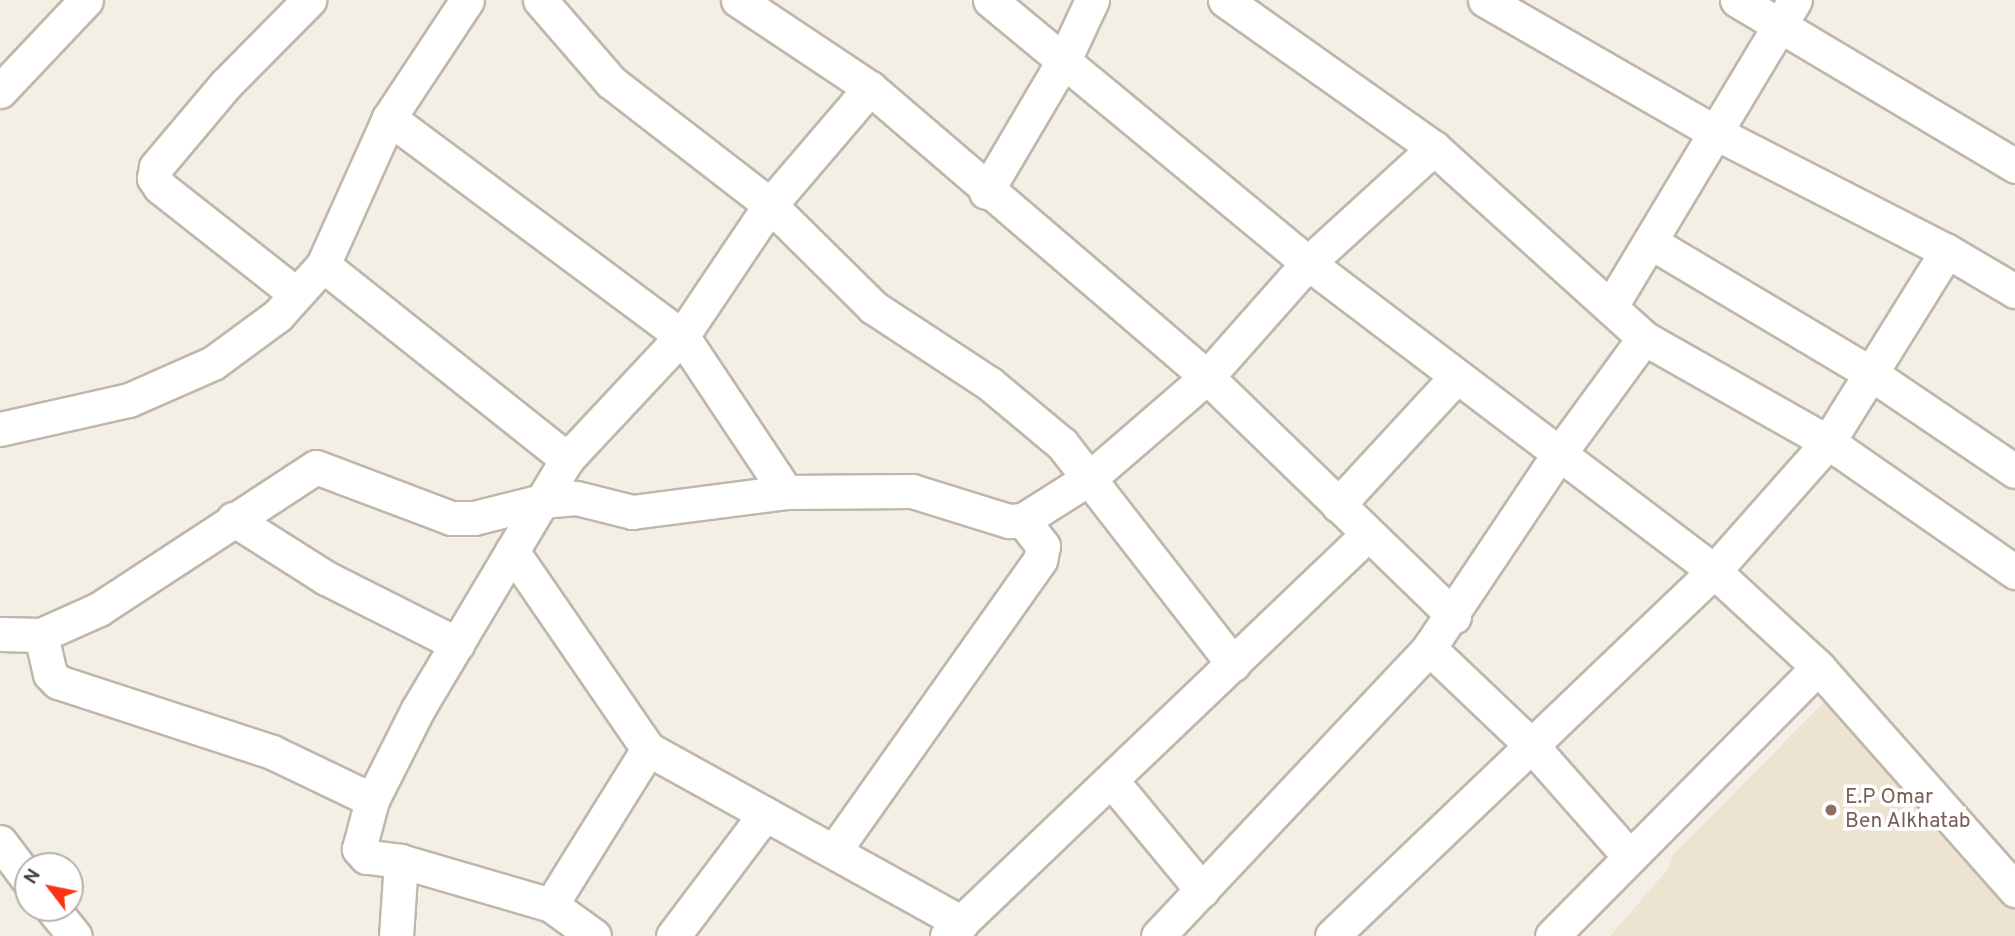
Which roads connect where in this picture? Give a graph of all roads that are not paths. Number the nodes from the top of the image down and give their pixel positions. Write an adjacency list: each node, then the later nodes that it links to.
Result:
1 (86, 0): 14 (street)
2 (309, 0): 26 (street)
3 (467, 0): 15 (street)
4 (540, 0): 20 (street)
5 (738, 0): 13 (street)
6 (990, 0): 12 (street)
7 (1092, 0): 12 (street)
8 (1225, 0): 17 (street)
9 (1485, 0): 16 (street)
10 (1737, 0): 11 (street)
11 (1788, 13): 16 (street); 18 (street)
12 (1065, 58): 19 (street); 23 (street)
13 (870, 88): 19 (street); 20 (street)
14 (0, 91)
15 (389, 118): 24 (street); 28 (street)
16 (1716, 133): 21 (street); 22 (street)
17 (1434, 148): 23 (street); 27 (street)
18 (2015, 166)
19 (986, 192): 31 (street)
20 (770, 205): 28 (street); 38 (street)
21 (1652, 243): 27 (street); 30 (street)
22 (1947, 251): 25 (street); 30 (street)
23 (1308, 263): 31 (street); 32 (street)
24 (323, 265): 26 (street); 36 (street)
25 (2015, 291)
26 (296, 294): 33 (street)
27 (1612, 306): 29 (street)
28 (682, 336): 36 (street); 39 (street)
29 (1644, 338): 34 (street); 35 (street)
30 (1873, 375): 34 (street); 37 (street)
31 (1207, 377): 38 (street); 41 (street)
32 (1455, 378): 35 (street); 41 (street)
33 (0, 429)
34 (1828, 442): 46 (street); 47 (street)
35 (1559, 454): 46 (street); 48 (street)
36 (567, 459): 40 (street)
37 (2015, 471)
38 (1091, 477): 43 (street); 53 (street)
39 (786, 492): 40 (street); 43 (street)
40 (542, 501): 42 (street); 45 (street)
41 (1338, 505): 44 (street)
42 (233, 519): 50 (street); 51 (street)
43 (1023, 520): 61 (street)
44 (1368, 534): 48 (street); 53 (street)
45 (512, 551): 51 (street); 56 (street)
46 (1714, 570): 54 (street); 55 (street)
47 (2015, 572)
48 (1454, 616): 52 (street)
49 (0, 634): 50 (street)
50 (41, 635): 58 (street)
51 (457, 644): 58 (street)
52 (1429, 648): 55 (street); 65 (street)
53 (1234, 664): 57 (street)
54 (1818, 667): 62 (street); 66 (street)
55 (1532, 746): 62 (street); 75 (street)
56 (649, 749): 59 (street); 67 (street)
57 (1111, 780): 65 (street); 69 (street)
58 (372, 800): 63 (street)
59 (765, 814): 61 (street); 73 (street)
60 (0, 842): 64 (street)
61 (834, 851): 69 (street)
62 (1629, 856): 76 (street)
63 (401, 861): 67 (street); 71 (street)
64 (14, 870)
65 (1202, 890): 74 (street)
66 (2015, 890)
67 (551, 905): 72 (street)
68 (64, 922): 70 (street)
69 (955, 929)
70 (75, 936)
71 (396, 936)
72 (594, 936)
73 (673, 936)
74 (1158, 936)
75 (1332, 936)
76 (1552, 936)

